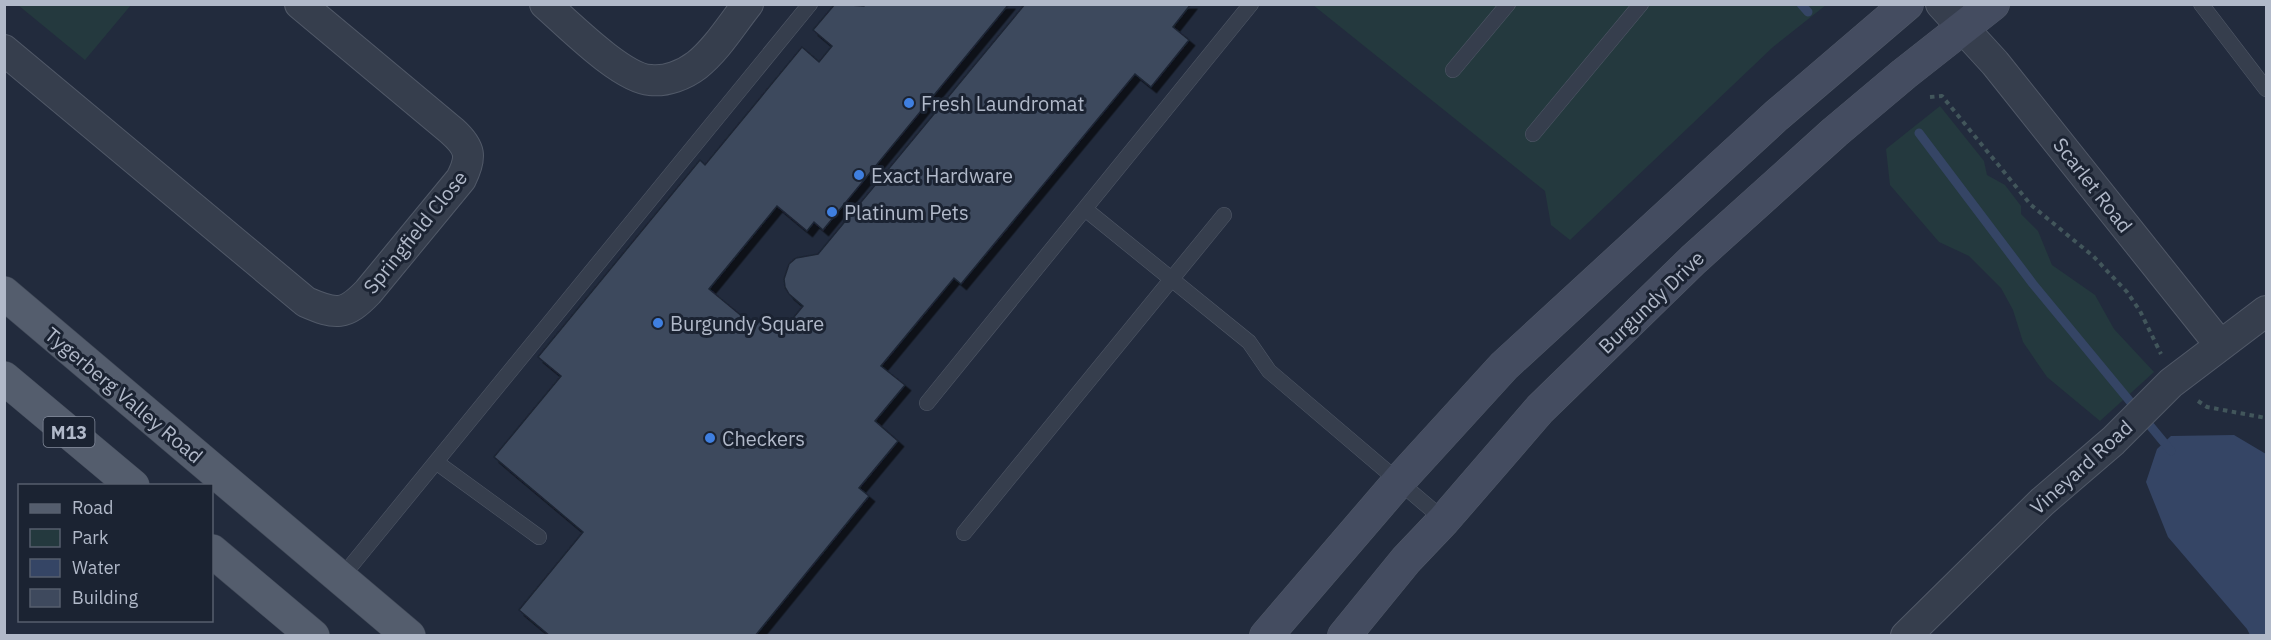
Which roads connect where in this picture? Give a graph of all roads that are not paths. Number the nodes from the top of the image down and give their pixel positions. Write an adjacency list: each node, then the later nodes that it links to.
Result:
1 (300, 4): 13 (street, Springfield Close)
2 (546, 4): 3 (street)
3 (748, 4)
4 (810, 4): 25 (lane)
5 (1251, 4): 17 (lane)
6 (1508, 4): 14 (lane)
7 (1641, 4): 16 (lane)
8 (1906, 4): 26 (main road)
9 (1941, 4): 12 (street, Scarlet Road)
10 (1993, 4): 12 (main road, Burgundy Drive)
11 (2201, 4): 15 (lane)
12 (1963, 28): 22 (street, Scarlet Road); 28 (main road, Burgundy Drive)
13 (4, 50)
14 (1453, 70)
15 (2266, 89)
16 (1533, 134)
17 (1085, 209): 19 (lane); 24 (lane)
18 (1224, 215): 19 (lane)
19 (1173, 279): 26 (lane); 29 (lane)
20 (4, 293): 32 (main road, Tygerberg Valley Road)
21 (2266, 311): 22 (street, Vineyard Road)
22 (2220, 345): 37 (street, Vineyard Road)
23 (4, 378): 27 (main road, M13)
24 (927, 404)
25 (436, 462): 30 (lane); 32 (lane)
26 (1399, 481): 28 (lane); 35 (main road)
27 (131, 484)
28 (1443, 520): 36 (main road, Burgundy Drive)
29 (964, 533)
30 (539, 537)
31 (213, 552): 33 (main road)
32 (341, 578): 34 (main road, Tygerberg Valley Road)
33 (313, 636)
34 (409, 636)
35 (1266, 636)
36 (1344, 636)
37 (1906, 636)

